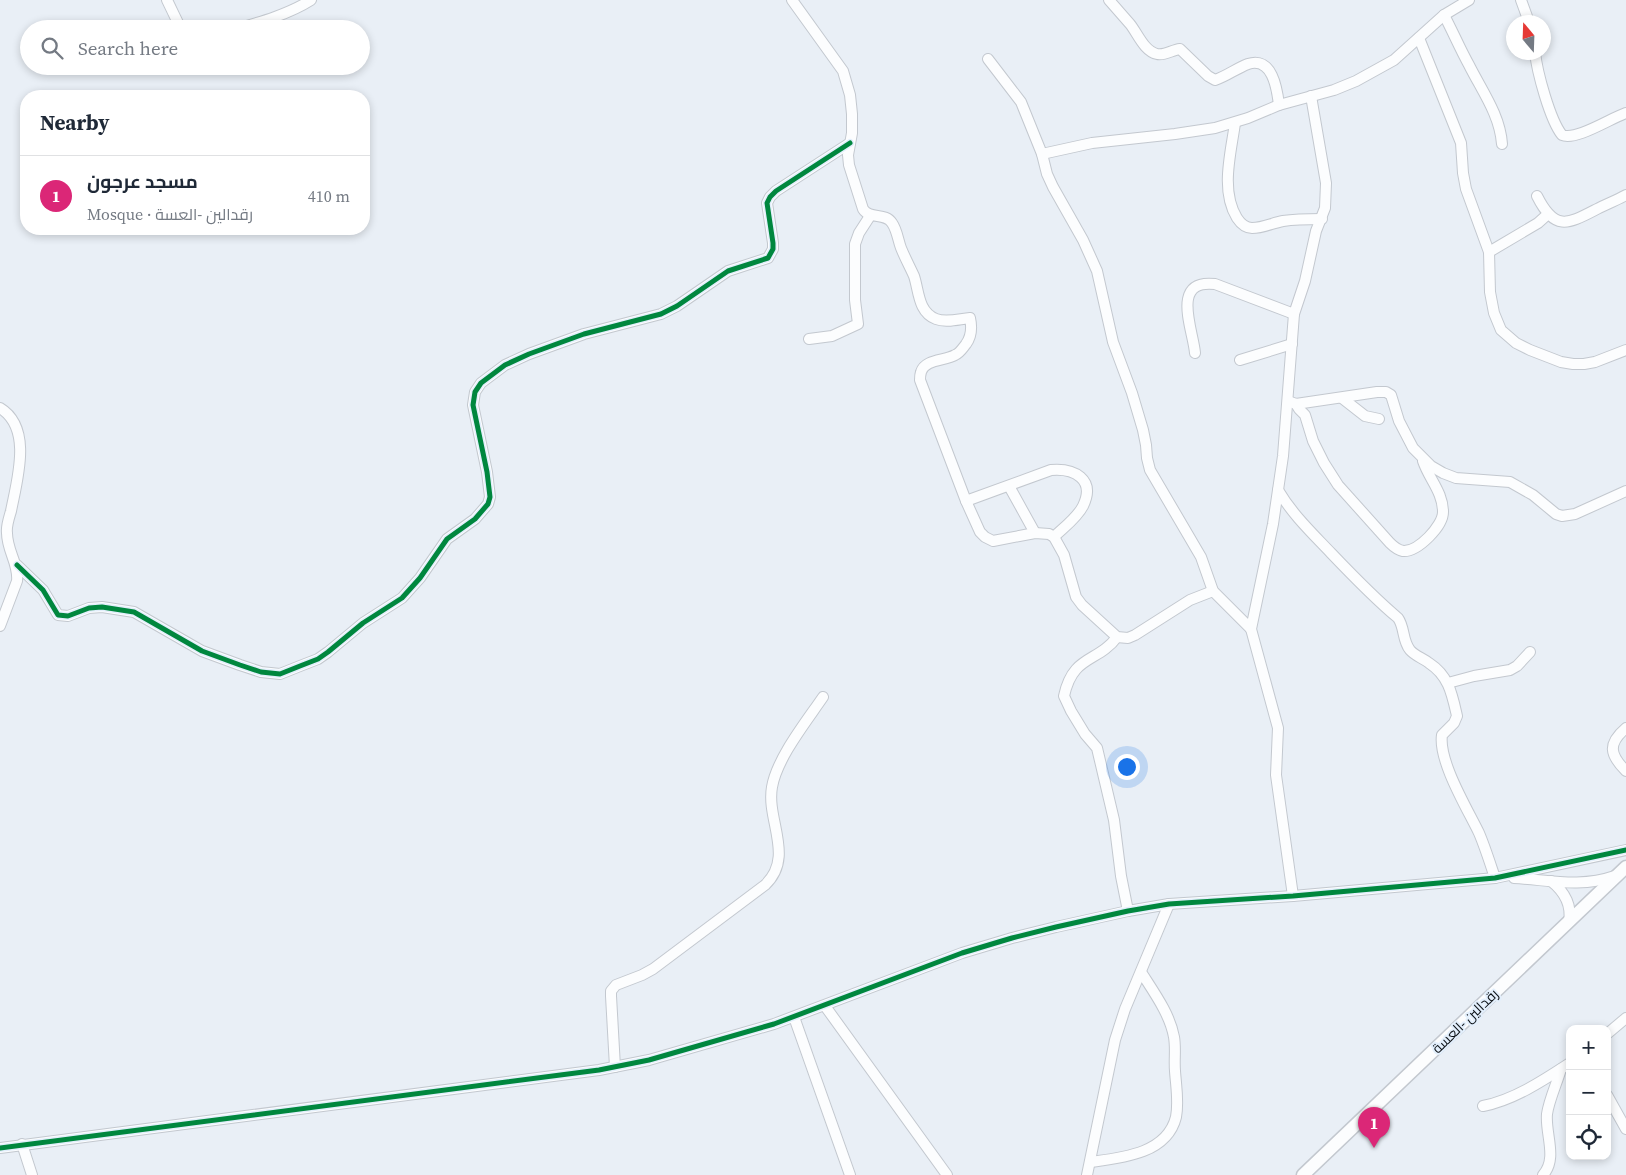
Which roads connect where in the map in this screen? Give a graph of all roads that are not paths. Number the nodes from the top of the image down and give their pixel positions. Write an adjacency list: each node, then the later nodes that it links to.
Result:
1 (167, 0): 9 (street)
2 (311, 0): 10 (street)
3 (792, 0): 18 (street)
4 (1109, 0): 15 (street)
5 (1469, 0): 7 (street)
6 (1521, 0): 8 (street)
7 (1444, 15): 11 (street); 19 (street)
8 (1526, 15)
9 (177, 20)
10 (266, 20)
11 (1420, 38): 14 (street); 26 (street)
12 (988, 59): 20 (street)
13 (1536, 60): 16 (street)
14 (1311, 96): 15 (street); 25 (street)
15 (1279, 105): 17 (street)
16 (1626, 112)
17 (1235, 123): 20 (street); 25 (street)
18 (850, 143): 24 (street); 44 (street)
19 (1502, 144)
20 (1042, 154): 45 (street)
21 (1626, 195): 23 (street)
22 (1537, 196): 23 (street)
23 (1548, 214): 26 (street)
24 (870, 216): 28 (street); 41 (street)
25 (1322, 219): 27 (street)
26 (1489, 252): 30 (street)
27 (1294, 314): 29 (street); 31 (street)
28 (809, 338)
29 (1292, 344): 32 (street); 34 (street)
30 (1626, 350)
31 (1195, 353)
32 (1240, 360)
33 (1342, 398): 34 (street); 36 (street); 37 (street)
34 (1292, 403): 37 (street); 39 (street)
35 (0, 408): 44 (street)
36 (1378, 419)
37 (1422, 459): 40 (street)
38 (1009, 486): 41 (street); 42 (street); 43 (street)
39 (1278, 490): 47 (street); 50 (street)
40 (1626, 491)
41 (966, 501): 42 (street)
42 (1035, 533): 43 (street)
43 (1054, 537): 48 (street)
44 (17, 565): 46 (street)
45 (1213, 590): 47 (street); 48 (street)
46 (0, 626)
47 (1252, 629): 58 (street)
48 (1118, 636): 60 (street)
49 (1530, 652): 50 (street)
50 (1448, 683): 56 (street)
51 (823, 697): 68 (street)
52 (1626, 728): 53 (street)
53 (1626, 771)
54 (1626, 850): 56 (street)
55 (1622, 871): 57 (street); 61 (main road, رقدالين -العسة)
56 (1495, 878): 57 (street); 58 (street)
57 (1550, 881): 61 (street)
58 (1293, 896): 59 (street)
59 (1169, 904): 60 (street); 62 (street)
60 (1128, 911): 63 (street)
61 (1569, 922): 79 (main road, رقدالين -العسة)
62 (1142, 972): 74 (street); 74 (street)
63 (825, 1006): 64 (street); 77 (street)
64 (794, 1017): 68 (street); 76 (street)
65 (1626, 1018): 66 (street)
66 (1611, 1031)
67 (1565, 1066): 70 (street); 80 (street)
68 (615, 1067): 72 (street)
69 (1611, 1102): 71 (street)
70 (1483, 1106)
71 (1626, 1130)
72 (22, 1144): 73 (street); 75 (street)
73 (1, 1145)
74 (1090, 1162): 78 (street)
75 (32, 1175)
76 (850, 1175)
77 (947, 1175)
78 (1087, 1175)
79 (1303, 1175)
80 (1543, 1175)

